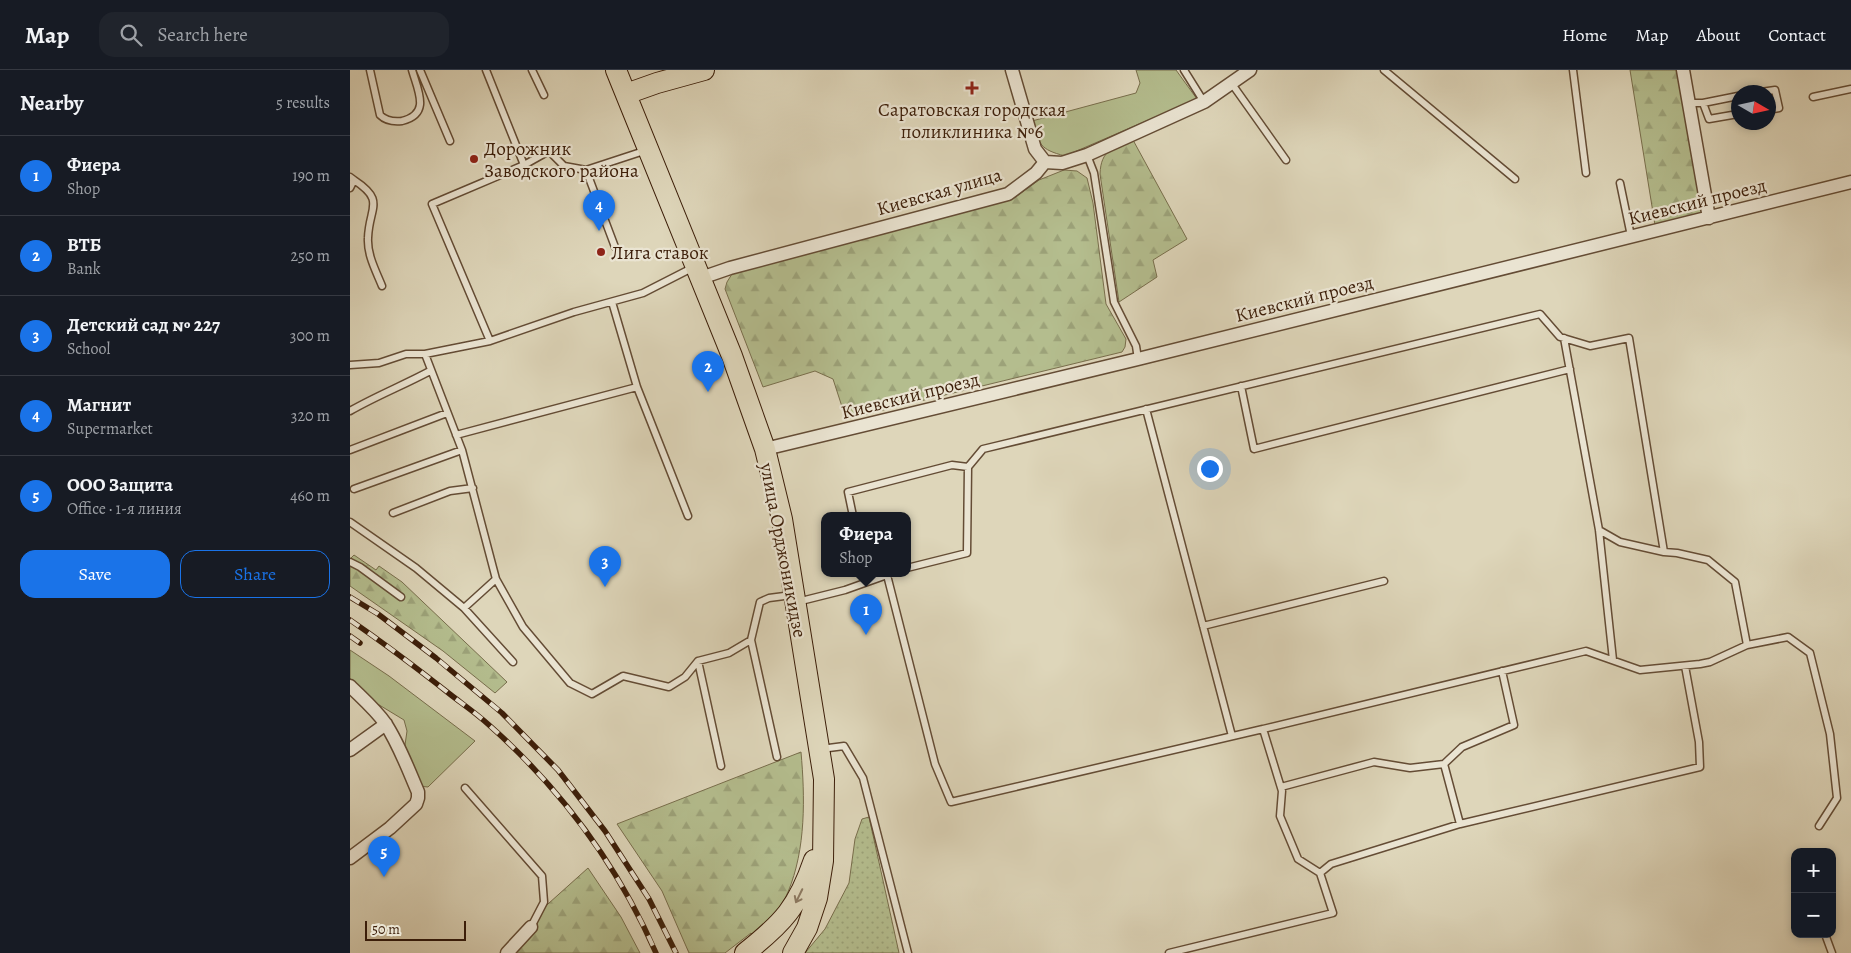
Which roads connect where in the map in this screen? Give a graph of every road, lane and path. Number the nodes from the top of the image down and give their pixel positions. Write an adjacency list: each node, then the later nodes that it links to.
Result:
1 (370, 70): 2 (lane)
2 (412, 70)
3 (420, 70): 26 (lane)
4 (486, 70): 31 (lane)
5 (532, 70): 18 (lane)
6 (616, 70): 16 (main road, улица Орджоникидзе)
7 (704, 70): 16 (main road)
8 (1012, 70): 30 (street)
9 (1184, 70): 21 (lane)
10 (1250, 70): 14 (street)
11 (1384, 70): 35 (lane)
12 (1573, 70): 33 (lane)
13 (1683, 70): 22 (street)
14 (1232, 84): 21 (street); 29 (lane)
15 (1851, 89): 20 (lane)
16 (626, 94): 27 (main road, улица Орджоникидзе)
17 (1776, 94): 24 (lane)
18 (544, 95)
19 (1731, 97): 23 (lane)
20 (1813, 97)
21 (1204, 102): 28 (street)
22 (1689, 103): 23 (lane); 39 (street)
23 (1703, 103): 25 (lane)
24 (1776, 109)
25 (1731, 115)
26 (450, 141)
27 (648, 150): 32 (lane); 42 (main road, улица Орджоникидзе)
28 (1086, 155): 30 (street); 48 (lane)
29 (1286, 160)
30 (1045, 162): 42 (street, Киевская улица)
31 (524, 165): 32 (lane); 46 (lane)
32 (586, 170): 41 (lane)
33 (1586, 173)
34 (352, 178): 38 (lane); 43 (lane)
35 (1515, 180)
36 (1851, 182): 39 (street, Киевский проезд)
37 (1620, 183): 40 (lane)
38 (350, 188)
39 (1709, 218): 40 (street, Киевский проезд)
40 (1631, 236): 48 (street, Киевский проезд)
41 (616, 247)
42 (699, 272): 44 (lane); 58 (main road, улица Орджоникидзе)
43 (382, 286)
44 (612, 302): 46 (lane); 53 (lane)
45 (1564, 338): 50 (lane); 52 (lane); 69 (lane)
46 (490, 341): 47 (lane)
47 (425, 354): 49 (lane); 51 (lane)
48 (1138, 359): 58 (street, Киевский проезд)
49 (350, 365)
50 (1570, 369): 52 (lane); 68 (lane)
51 (430, 371): 55 (lane); 56 (lane)
52 (1240, 386): 54 (lane)
53 (637, 387): 57 (lane); 66 (lane)
54 (1146, 409): 61 (lane); 81 (lane)
55 (350, 411)
56 (447, 413): 57 (lane); 59 (lane)
57 (456, 435): 60 (lane)
58 (765, 449): 79 (main road, улица Орджоникидзе)
59 (350, 450)
60 (462, 450): 62 (lane); 63 (lane)
61 (968, 468): 64 (lane); 71 (lane)
62 (354, 488)
63 (472, 488): 65 (lane); 75 (lane)
64 (852, 512)
65 (393, 513)
66 (688, 516)
67 (350, 522): 80 (lane)
68 (1599, 530): 69 (lane); 84 (lane)
69 (1664, 552): 83 (lane)
70 (350, 562): 78 (lane)
71 (911, 567)
72 (865, 577): 77 (lane)
73 (880, 577): 77 (lane)
74 (889, 577): 92 (lane)
75 (496, 579): 80 (lane); 85 (lane)
76 (1384, 581): 81 (lane)
77 (866, 582): 79 (lane)
78 (401, 597)
79 (795, 598): 82 (lane); 93 (main road, улица Орджоникидзе)
80 (464, 608): 86 (lane)
81 (1203, 626): 92 (lane)
82 (751, 640): 85 (lane); 95 (lane)
83 (1747, 645): 87 (lane); 102 (lane)
84 (1613, 660): 87 (lane); 88 (lane)
85 (698, 661): 97 (lane)
86 (513, 662)
87 (1685, 666): 101 (lane)
88 (1502, 671): 91 (lane); 96 (lane)
89 (350, 686): 90 (street)
90 (386, 724): 94 (street); 103 (street)
91 (1263, 729): 92 (lane); 98 (lane)
92 (1232, 736)
93 (820, 749): 100 (main road, улица Орджоникидзе); 110 (lane)
94 (350, 750)
95 (777, 756)
96 (1444, 764): 98 (lane); 101 (lane)
97 (721, 766)
98 (1281, 787): 104 (lane)
99 (465, 788): 105 (lane)
100 (824, 817): 108 (main road, улица Орджоникидзе, one-way to 108); 109 (main road, улица Орджоникидзе)
101 (1460, 824): 104 (lane)
102 (1819, 826)
103 (350, 858)
104 (1320, 873): 111 (lane)
105 (531, 926): 107 (street)
106 (1826, 938): 112 (lane)
107 (507, 953)
108 (745, 953)
109 (793, 953)
110 (908, 953)
111 (1169, 953)
112 (1832, 953)

